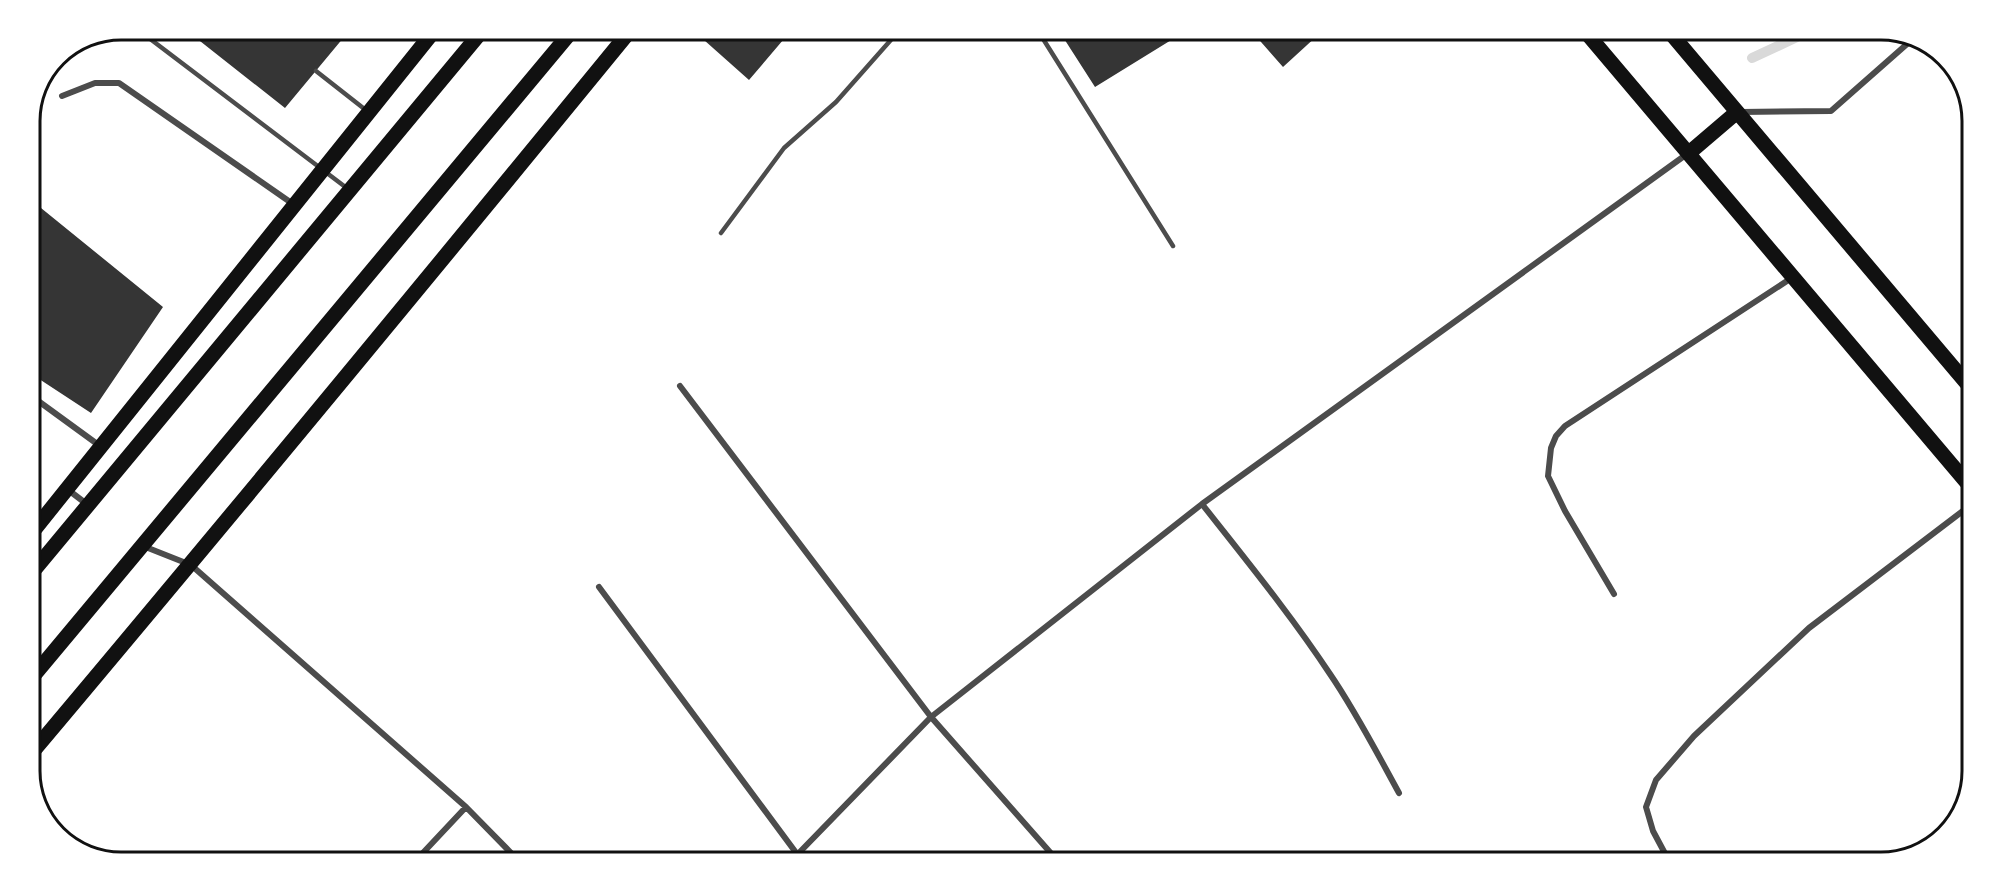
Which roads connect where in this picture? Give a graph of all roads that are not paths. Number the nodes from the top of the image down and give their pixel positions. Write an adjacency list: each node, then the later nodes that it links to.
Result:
1 (151, 40): 16 (lane)
2 (427, 40): 14 (main road)
3 (475, 40): 17 (main road)
4 (564, 40): 32 (main road)
5 (622, 40): 34 (main road)
6 (891, 40): 19 (lane)
7 (1044, 40): 20 (lane)
8 (1592, 40): 15 (main road)
9 (1676, 40): 13 (main road)
10 (1906, 45): 13 (street)
11 (316, 71): 14 (lane)
12 (62, 96): 18 (street)
13 (1737, 112): 15 (main road); 22 (main road)
14 (369, 113): 16 (main road)
15 (1689, 153): 21 (main road); 28 (street)
16 (322, 171): 17 (lane); 18 (main road)
17 (350, 191): 29 (main road)
18 (295, 205): 25 (main road)
19 (721, 233)
20 (1173, 246)
21 (1793, 277): 26 (main road); 36 (street)
22 (1961, 377)
23 (680, 386): 38 (street)
24 (41, 403): 25 (street)
25 (102, 447): 27 (main road)
26 (1962, 476)
27 (67, 489): 29 (street); 31 (main road)
28 (1202, 504): 38 (street); 40 (street)
29 (88, 505): 33 (main road)
30 (1962, 512): 47 (street)
31 (41, 521)
32 (143, 546): 34 (street); 37 (main road)
33 (41, 562)
34 (191, 565): 39 (main road); 41 (street)
35 (599, 586): 44 (street)
36 (1614, 594)
37 (41, 667)
38 (931, 717): 45 (street); 46 (street)
39 (41, 742)
40 (1399, 794)
41 (466, 807): 42 (street); 43 (street)
42 (425, 851)
43 (509, 851)
44 (791, 851)
45 (800, 851)
46 (1049, 851)
47 (1664, 851)

